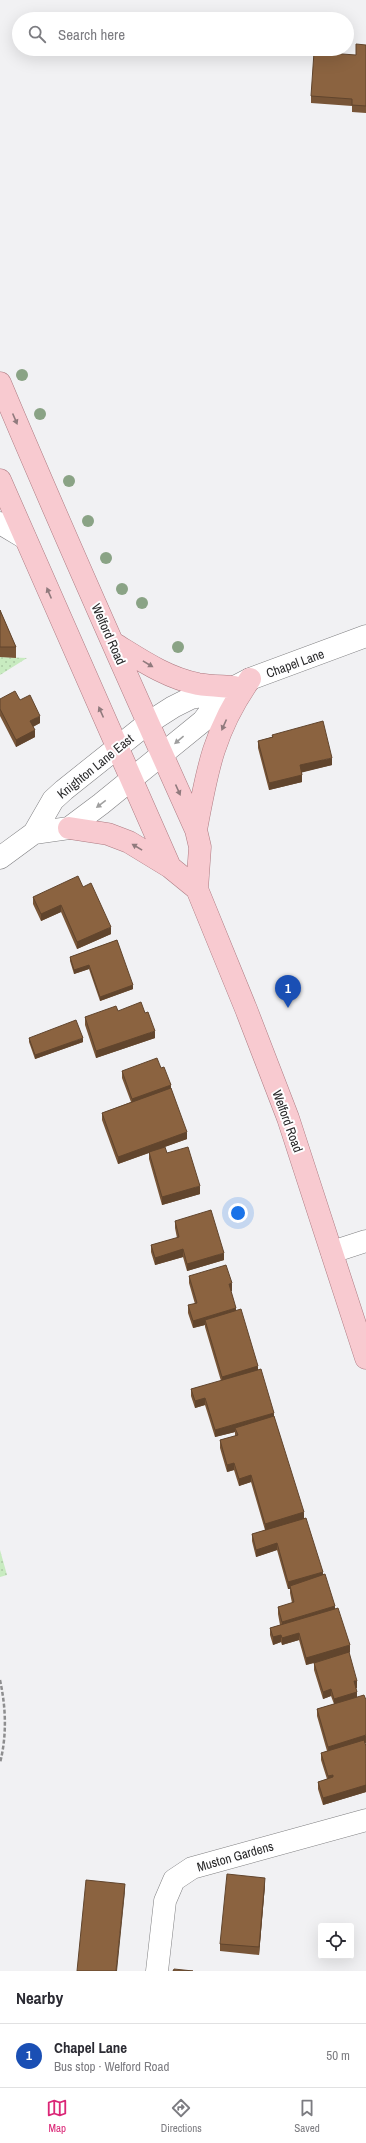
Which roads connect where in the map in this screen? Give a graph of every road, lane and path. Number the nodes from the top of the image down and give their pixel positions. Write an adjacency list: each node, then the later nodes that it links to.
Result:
1 (0, 383): 6 (main road, Welford Road, one-way to 6)
2 (0, 480): 4 (main road, Welford Road)
3 (0, 523): 4 (street)
4 (25, 538): 9 (main road, Welford Road, one-way to 4)
5 (366, 636): 7 (street, Chapel Lane)
6 (114, 644): 7 (main road, one-way to 7); 8 (main road, Welford Road)
7 (237, 686): 8 (street, Chapel Lane); 10 (street, one-way to 10); 13 (main road, one-way to 13)
8 (148, 722): 9 (street, Knighton Lane East); 10 (main road, Welford Road)
9 (117, 747): 11 (main road, Welford Road); 14 (street, Knighton Lane East)
10 (162, 754): 11 (street); 13 (main road, Welford Road, one-way to 13)
11 (131, 780): 12 (street, Knighton Lane East, one-way to 12); 16 (main road, Welford Road)
12 (69, 828): 14 (street, Knighton Lane East); 16 (main road, one-way to 12)
13 (196, 830): 17 (main road, Welford Road)
14 (34, 833): 15 (street, Knighton Lane East)
15 (0, 858)
16 (170, 867): 17 (main road, Welford Road)
17 (197, 889): 19 (main road, Welford Road)
18 (366, 1241): 19 (street)
19 (332, 1252): 20 (main road, Welford Road)
20 (366, 1358)
21 (0, 1680): 22 (path)
22 (0, 1763)
23 (366, 1820): 24 (street, Muston Gardens)
24 (158, 1971)

